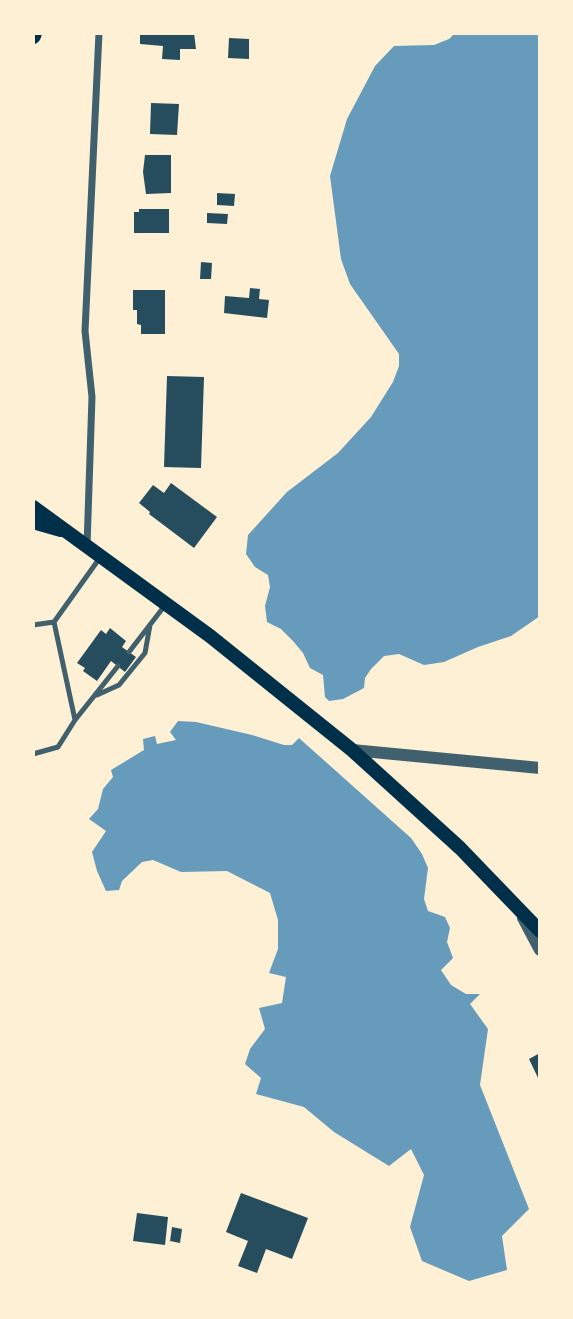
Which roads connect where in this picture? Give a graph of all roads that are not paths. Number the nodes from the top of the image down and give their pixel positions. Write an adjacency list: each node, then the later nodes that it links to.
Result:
1 (99, 33): 5 (street)
2 (33, 507): 4 (main road)
3 (33, 521): 4 (main road)
4 (61, 529): 5 (main road)
5 (86, 547): 6 (main road)
6 (100, 557): 7 (main road); 8 (lane)
7 (166, 604): 10 (lane); 15 (main road)
8 (54, 622): 9 (lane); 14 (lane)
9 (33, 625)
10 (150, 625): 11 (lane); 13 (lane)
11 (129, 652)
12 (118, 666): 13 (lane)
13 (94, 696): 14 (lane)
14 (75, 720): 16 (lane)
15 (352, 750): 17 (street); 18 (main road)
16 (33, 754)
17 (540, 768)
18 (518, 908): 19 (main road); 20 (street)
19 (540, 931)
20 (540, 950)

